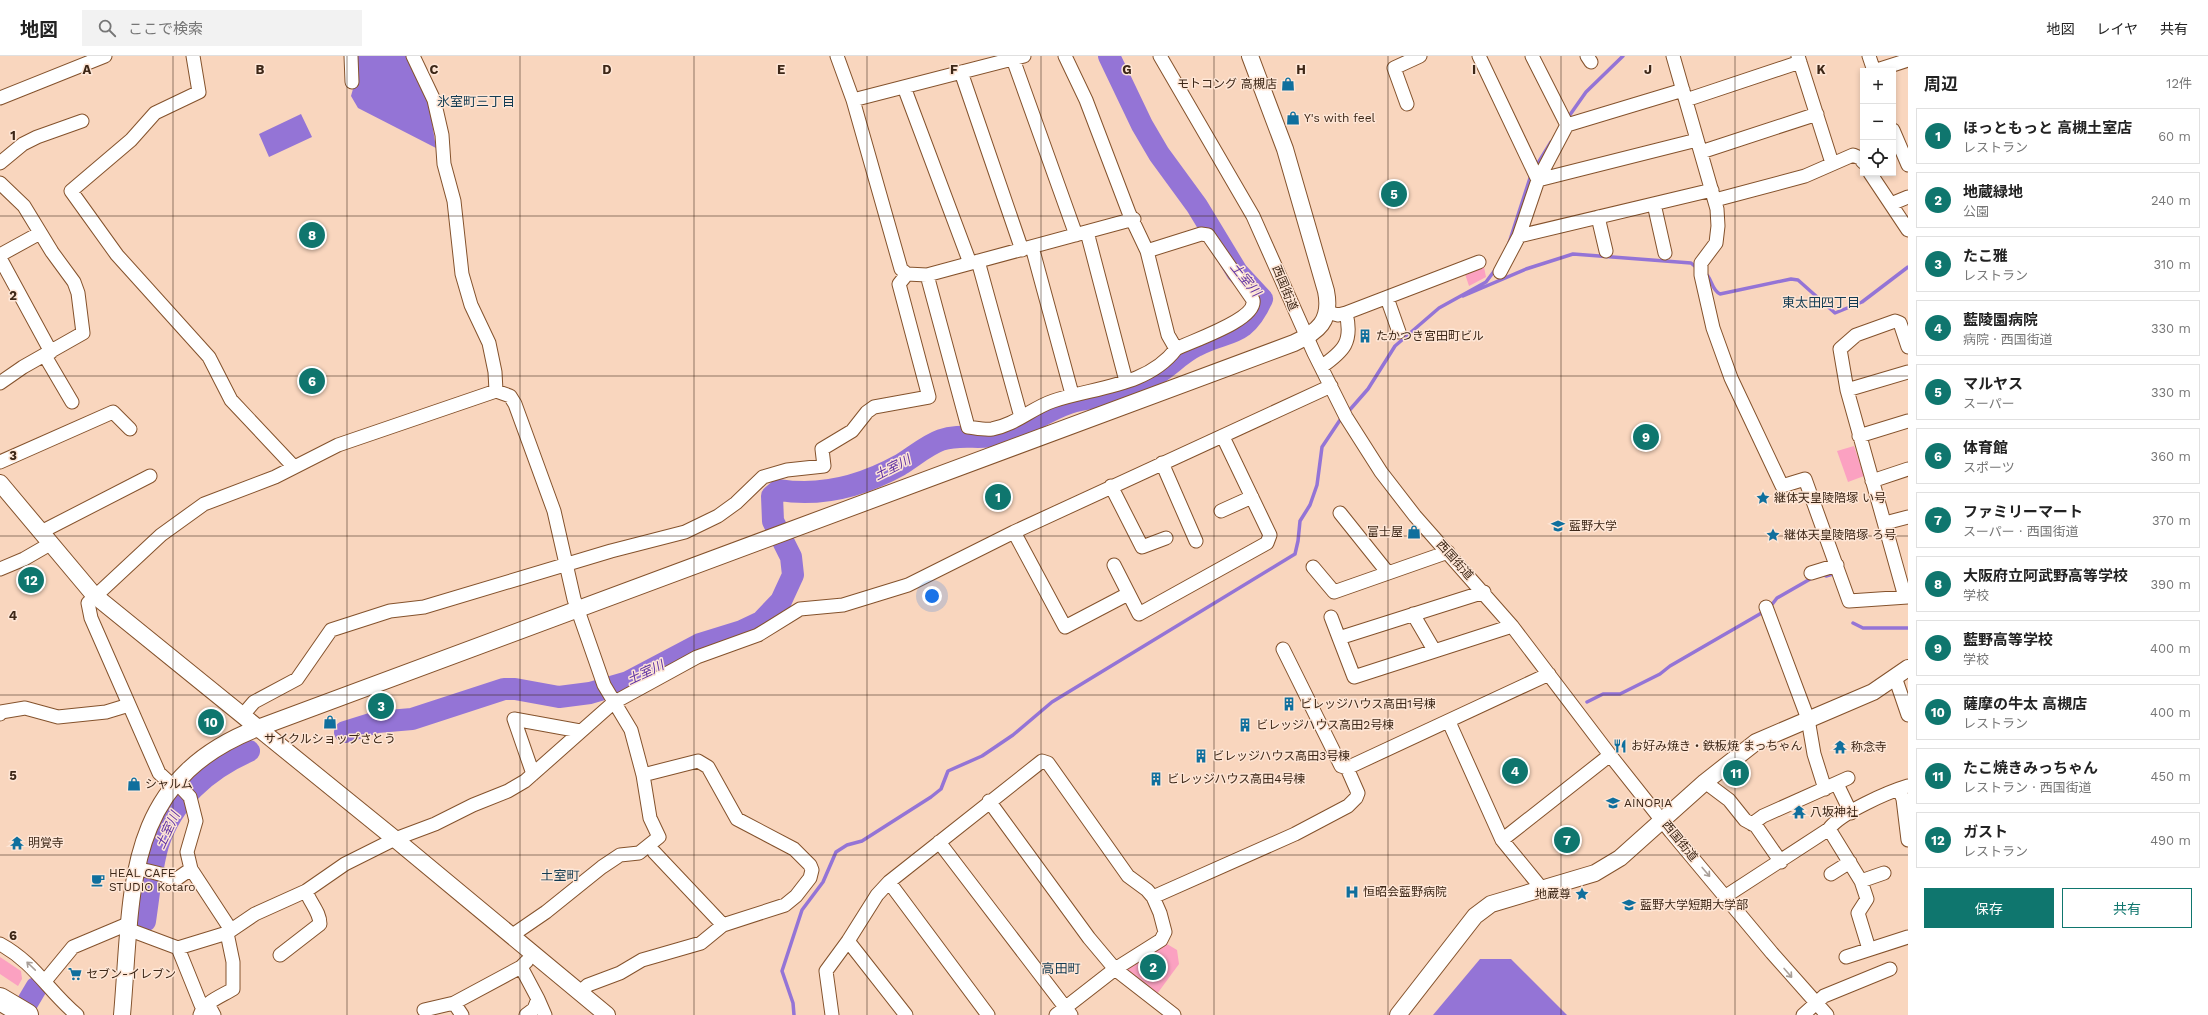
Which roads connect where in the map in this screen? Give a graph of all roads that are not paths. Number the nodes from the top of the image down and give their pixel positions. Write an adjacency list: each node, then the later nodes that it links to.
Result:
1 (105, 56): 23 (street)
2 (193, 56): 83 (street)
3 (351, 56): 20 (street)
4 (413, 56): 73 (street)
5 (837, 56): 24 (street)
6 (1064, 56): 43 (street)
7 (1160, 56): 63 (street, 西国街道)
8 (1250, 56): 60 (street)
9 (1420, 56): 25 (street)
10 (1479, 56): 36 (street)
11 (1532, 56): 28 (street)
12 (1673, 56): 22 (street)
13 (1869, 56): 17 (street)
14 (1018, 57): 19 (street); 46 (street)
15 (1799, 59): 22 (street); 26 (street)
16 (1908, 60): 18 (street)
17 (1873, 68)
18 (1883, 68)
19 (961, 72): 21 (street); 48 (street)
20 (352, 82)
21 (904, 87): 24 (street); 54 (street)
22 (1684, 95): 28 (street); 30 (street)
23 (0, 98)
24 (853, 100): 57 (street)
25 (1407, 104)
26 (1817, 114): 30 (street); 33 (street)
27 (82, 121): 32 (street)
28 (1567, 125): 36 (street)
29 (1896, 137): 34 (street)
30 (1699, 146): 36 (street); 38 (street)
31 (1860, 158): 33 (street)
32 (0, 163)
33 (1832, 163): 38 (street)
34 (1908, 165)
35 (1872, 176): 41 (street)
36 (1538, 180): 47 (street)
37 (0, 183): 45 (street)
38 (1714, 195): 40 (street); 100 (street)
39 (1908, 197): 41 (street)
40 (1654, 204): 42 (street); 51 (street)
41 (1891, 204): 44 (street)
42 (1598, 217): 47 (street); 50 (street)
43 (1134, 219): 46 (street); 49 (street)
44 (1908, 230)
45 (40, 232): 52 (street); 66 (street)
46 (1081, 234): 48 (street); 69 (street)
47 (1519, 236): 56 (street)
48 (1027, 248): 54 (street); 74 (street)
49 (1147, 251): 65 (street); 65 (street)
50 (1606, 251)
51 (1665, 253)
52 (0, 255)
53 (0, 258): 66 (street)
54 (974, 262): 58 (street); 76 (street)
55 (1479, 262): 59 (street)
56 (1500, 272)
57 (907, 274): 58 (street); 101 (street)
58 (927, 274): 76 (street)
59 (1388, 298): 61 (street); 62 (street)
60 (1327, 312): 61 (street); 63 (street)
61 (1346, 313): 67 (street)
62 (1399, 332)
63 (1306, 337): 67 (street, 西国街道); 112 (street)
64 (1908, 347): 72 (street)
65 (1176, 349): 69 (street)
66 (48, 354): 70 (street); 75 (street)
67 (1321, 367): 71 (street, 西国街道)
68 (1908, 372): 72 (street)
69 (1126, 381): 74 (street)
70 (0, 383)
71 (1331, 386): 80 (street); 98 (street, 西国街道)
72 (1847, 390): 79 (street)
73 (496, 391): 83 (street); 101 (street)
74 (1072, 394): 76 (street)
75 (72, 402)
76 (1021, 417)
77 (1908, 421): 79 (street)
78 (130, 429): 81 (street)
79 (1859, 436): 86 (street)
80 (1223, 437): 82 (street); 89 (street)
81 (0, 462)
82 (1162, 463): 88 (street); 97 (street)
83 (294, 467): 109 (street)
84 (1908, 469): 86 (street)
85 (150, 476): 95 (street)
86 (1872, 480): 93 (street)
87 (0, 483): 95 (street)
88 (1111, 486): 94 (street); 96 (street)
89 (1252, 497): 90 (street); 108 (street)
90 (1221, 511)
91 (1340, 513): 105 (street)
92 (1908, 517): 93 (street)
93 (1885, 523): 104 (street)
94 (1014, 532): 108 (street); 121 (street)
95 (46, 538): 103 (street); 109 (street)
96 (1166, 538)
97 (1196, 541)
98 (1448, 552): 105 (street); 107 (street, 西国街道)
99 (1114, 565): 108 (street)
100 (1837, 565): 106 (street); 110 (street)
101 (565, 566): 112 (street); 123 (street)
102 (1313, 567): 105 (street)
103 (0, 569)
104 (1903, 569): 110 (street)
105 (1388, 573)
106 (1811, 573)
107 (1484, 592): 113 (street); 115 (street, 西国街道)
108 (1128, 594)
109 (94, 595): 122 (street); 128 (street)
110 (1906, 597)
111 (1767, 609): 126 (street)
112 (578, 610): 121 (street); 128 (street)
113 (1413, 614): 116 (street); 118 (street)
114 (1331, 617): 116 (street)
115 (1512, 626): 118 (street); 120 (street, 西国街道)
116 (1339, 638): 118 (street)
117 (1283, 649): 131 (street)
118 (1434, 650)
119 (1901, 672): 125 (street); 126 (street)
120 (1549, 674): 127 (street); 130 (street, 西国街道)
121 (613, 703): 129 (street); 133 (street)
122 (129, 705): 124 (street); 135 (street)
123 (248, 709)
124 (0, 714)
125 (1908, 715)
126 (1808, 719): 134 (street); 136 (street)
127 (1449, 722): 131 (street); 144 (street)
128 (258, 728): 135 (street); 143 (street)
129 (580, 731): 132 (street); 132 (street)
130 (1610, 755): 140 (street, 西国街道); 144 (street)
131 (1348, 768): 159 (street)
132 (533, 774): 143 (street)
133 (643, 775): 160 (street); 163 (street)
134 (1705, 782): 140 (street); 141 (street)
135 (174, 784): 150 (street); 151 (street)
136 (1837, 784): 139 (street); 141 (street)
137 (1904, 788): 139 (street); 145 (street)
138 (989, 801): 146 (street); 159 (street); 173 (street)
139 (1851, 812): 142 (street)
140 (1663, 820): 156 (street); 158 (street, 西国街道, one-way to 158)
141 (1752, 824): 148 (street)
142 (1829, 829): 148 (street); 149 (street)
143 (395, 839): 157 (street); 163 (street)
144 (1502, 840): 156 (street)
145 (1908, 840)
146 (939, 842): 155 (street); 183 (street)
147 (654, 852): 160 (street)
148 (1781, 862): 158 (street)
149 (1850, 862): 153 (street); 154 (street)
150 (136, 868): 151 (street); 161 (street)
151 (191, 869): 162 (street)
152 (1884, 873): 154 (street)
153 (1831, 874)
154 (1861, 880): 168 (street)
155 (889, 882): 165 (street); 193 (street)
156 (1543, 890): 195 (street)
157 (306, 891): 162 (street); 169 (street)
158 (1726, 896): 180 (street, 西国街道, one-way to 180)
159 (1153, 898): 173 (street)
160 (723, 925): 176 (street)
161 (130, 926): 167 (street); 175 (street); 186 (street)
162 (229, 932): 167 (street); 182 (street)
163 (511, 936): 170 (street)
164 (1908, 936): 168 (street)
165 (848, 941): 191 (street); 192 (street)
166 (0, 944): 175 (street, one-way to 166)
167 (178, 948): 182 (street)
168 (1869, 949): 171 (street)
169 (280, 955)
170 (534, 955): 172 (street); 176 (street)
171 (1846, 957)
172 (521, 967): 178 (street); 179 (street)
173 (1115, 969): 183 (street); 194 (street)
174 (1890, 969): 180 (street)
175 (45, 981): 185 (street)
176 (580, 992): 190 (street)
177 (0, 999): 184 (highway)
178 (538, 999): 188 (street); 189 (street)
179 (454, 1003): 181 (street); 187 (street)
180 (1816, 1004): 196 (street); 197 (street, 西国街道)
181 (424, 1010)
182 (207, 1011)
183 (1064, 1012)
184 (27, 1015)
185 (77, 1015)
186 (122, 1015)
187 (462, 1015)
188 (526, 1015)
189 (545, 1015)
190 (607, 1015)
191 (832, 1015)
192 (906, 1015)
193 (988, 1015)
194 (1174, 1015)
195 (1398, 1015)
196 (1803, 1015)
197 (1827, 1015)

